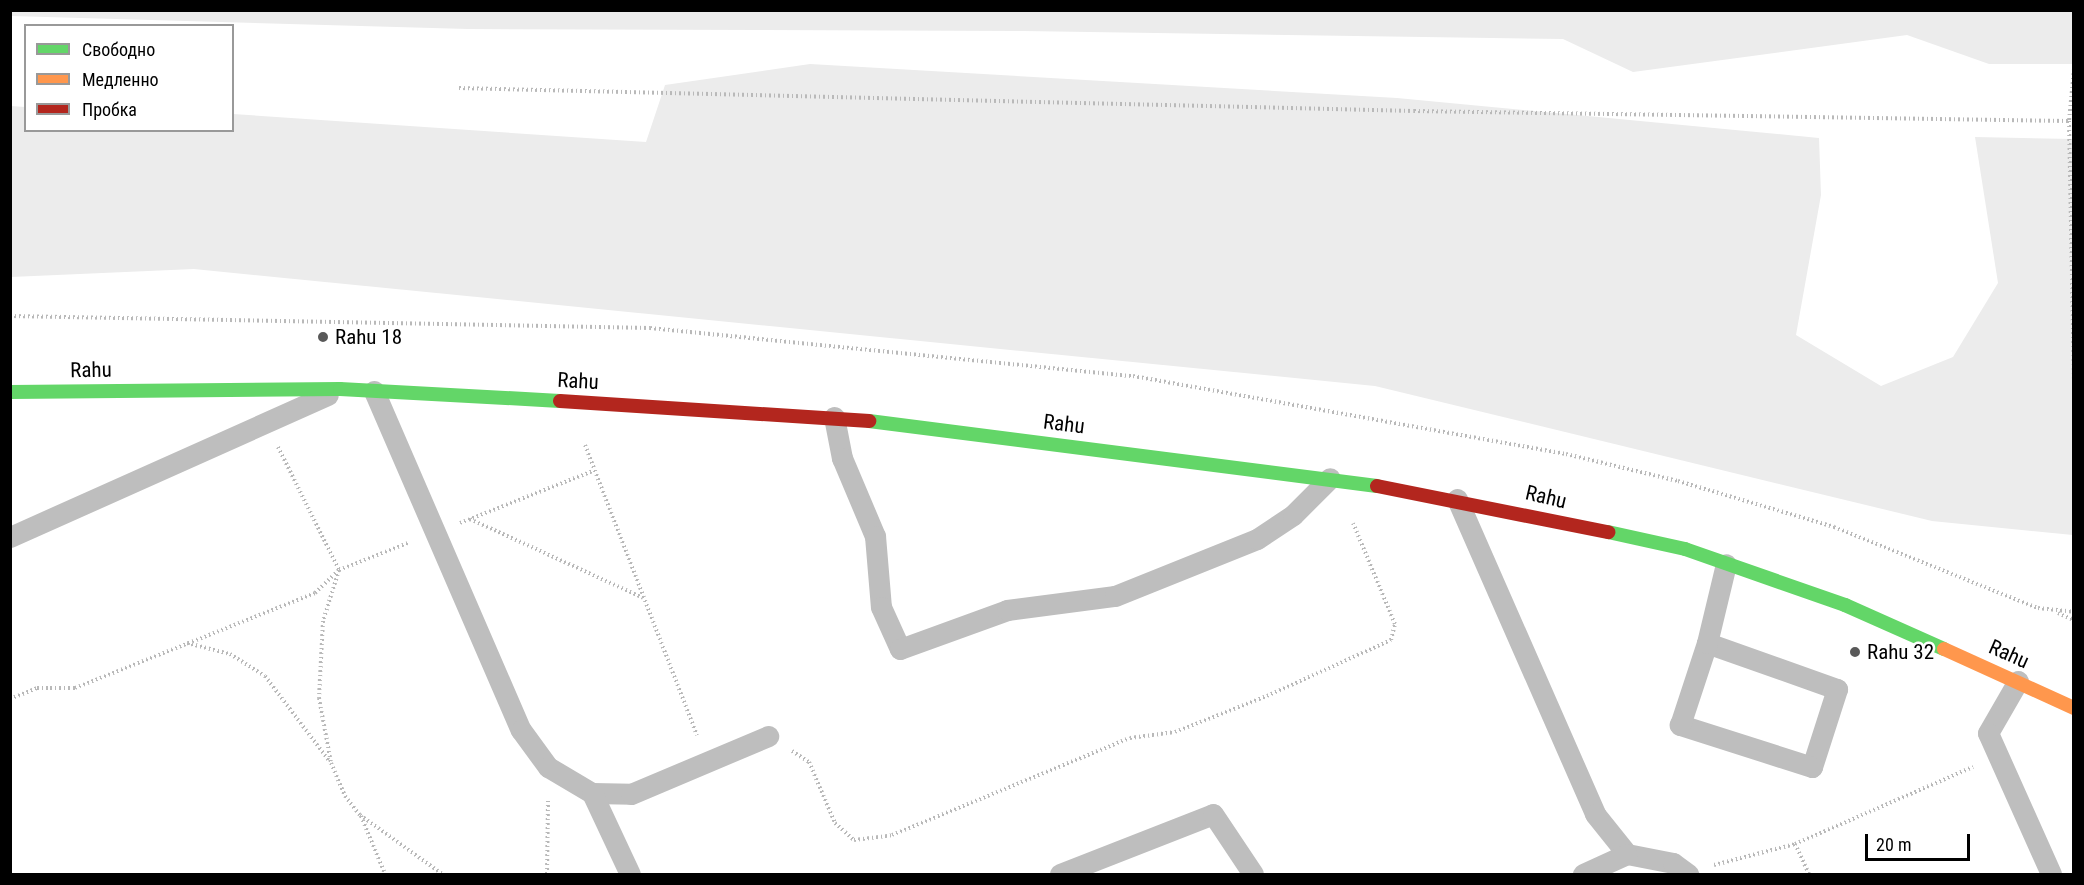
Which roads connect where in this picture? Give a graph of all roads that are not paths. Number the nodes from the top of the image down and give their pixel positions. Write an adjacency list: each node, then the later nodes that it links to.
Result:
1 (340, 389): 2 (main road, Rahu); 3 (main road, Rahu); 7 (lane)
2 (374, 391): 4 (main road, Rahu); 13 (lane)
3 (10, 392)
4 (834, 417): 5 (main road, Rahu); 5 (lane)
5 (1330, 478): 6 (main road, Rahu)
6 (1457, 499): 8 (main road, Rahu); 14 (lane)
7 (10, 537)
8 (1726, 564): 9 (lane); 10 (main road, Rahu)
9 (1707, 644): 9 (lane)
10 (2018, 681): 11 (main road, Rahu); 20 (lane)
11 (2073, 708)
12 (768, 736): 13 (lane)
13 (592, 793): 15 (lane)
14 (1627, 854): 18 (lane); 19 (lane)
15 (630, 874)
16 (1060, 874): 17 (lane)
17 (1253, 874)
18 (1583, 874)
19 (1687, 874)
20 (2051, 874)

